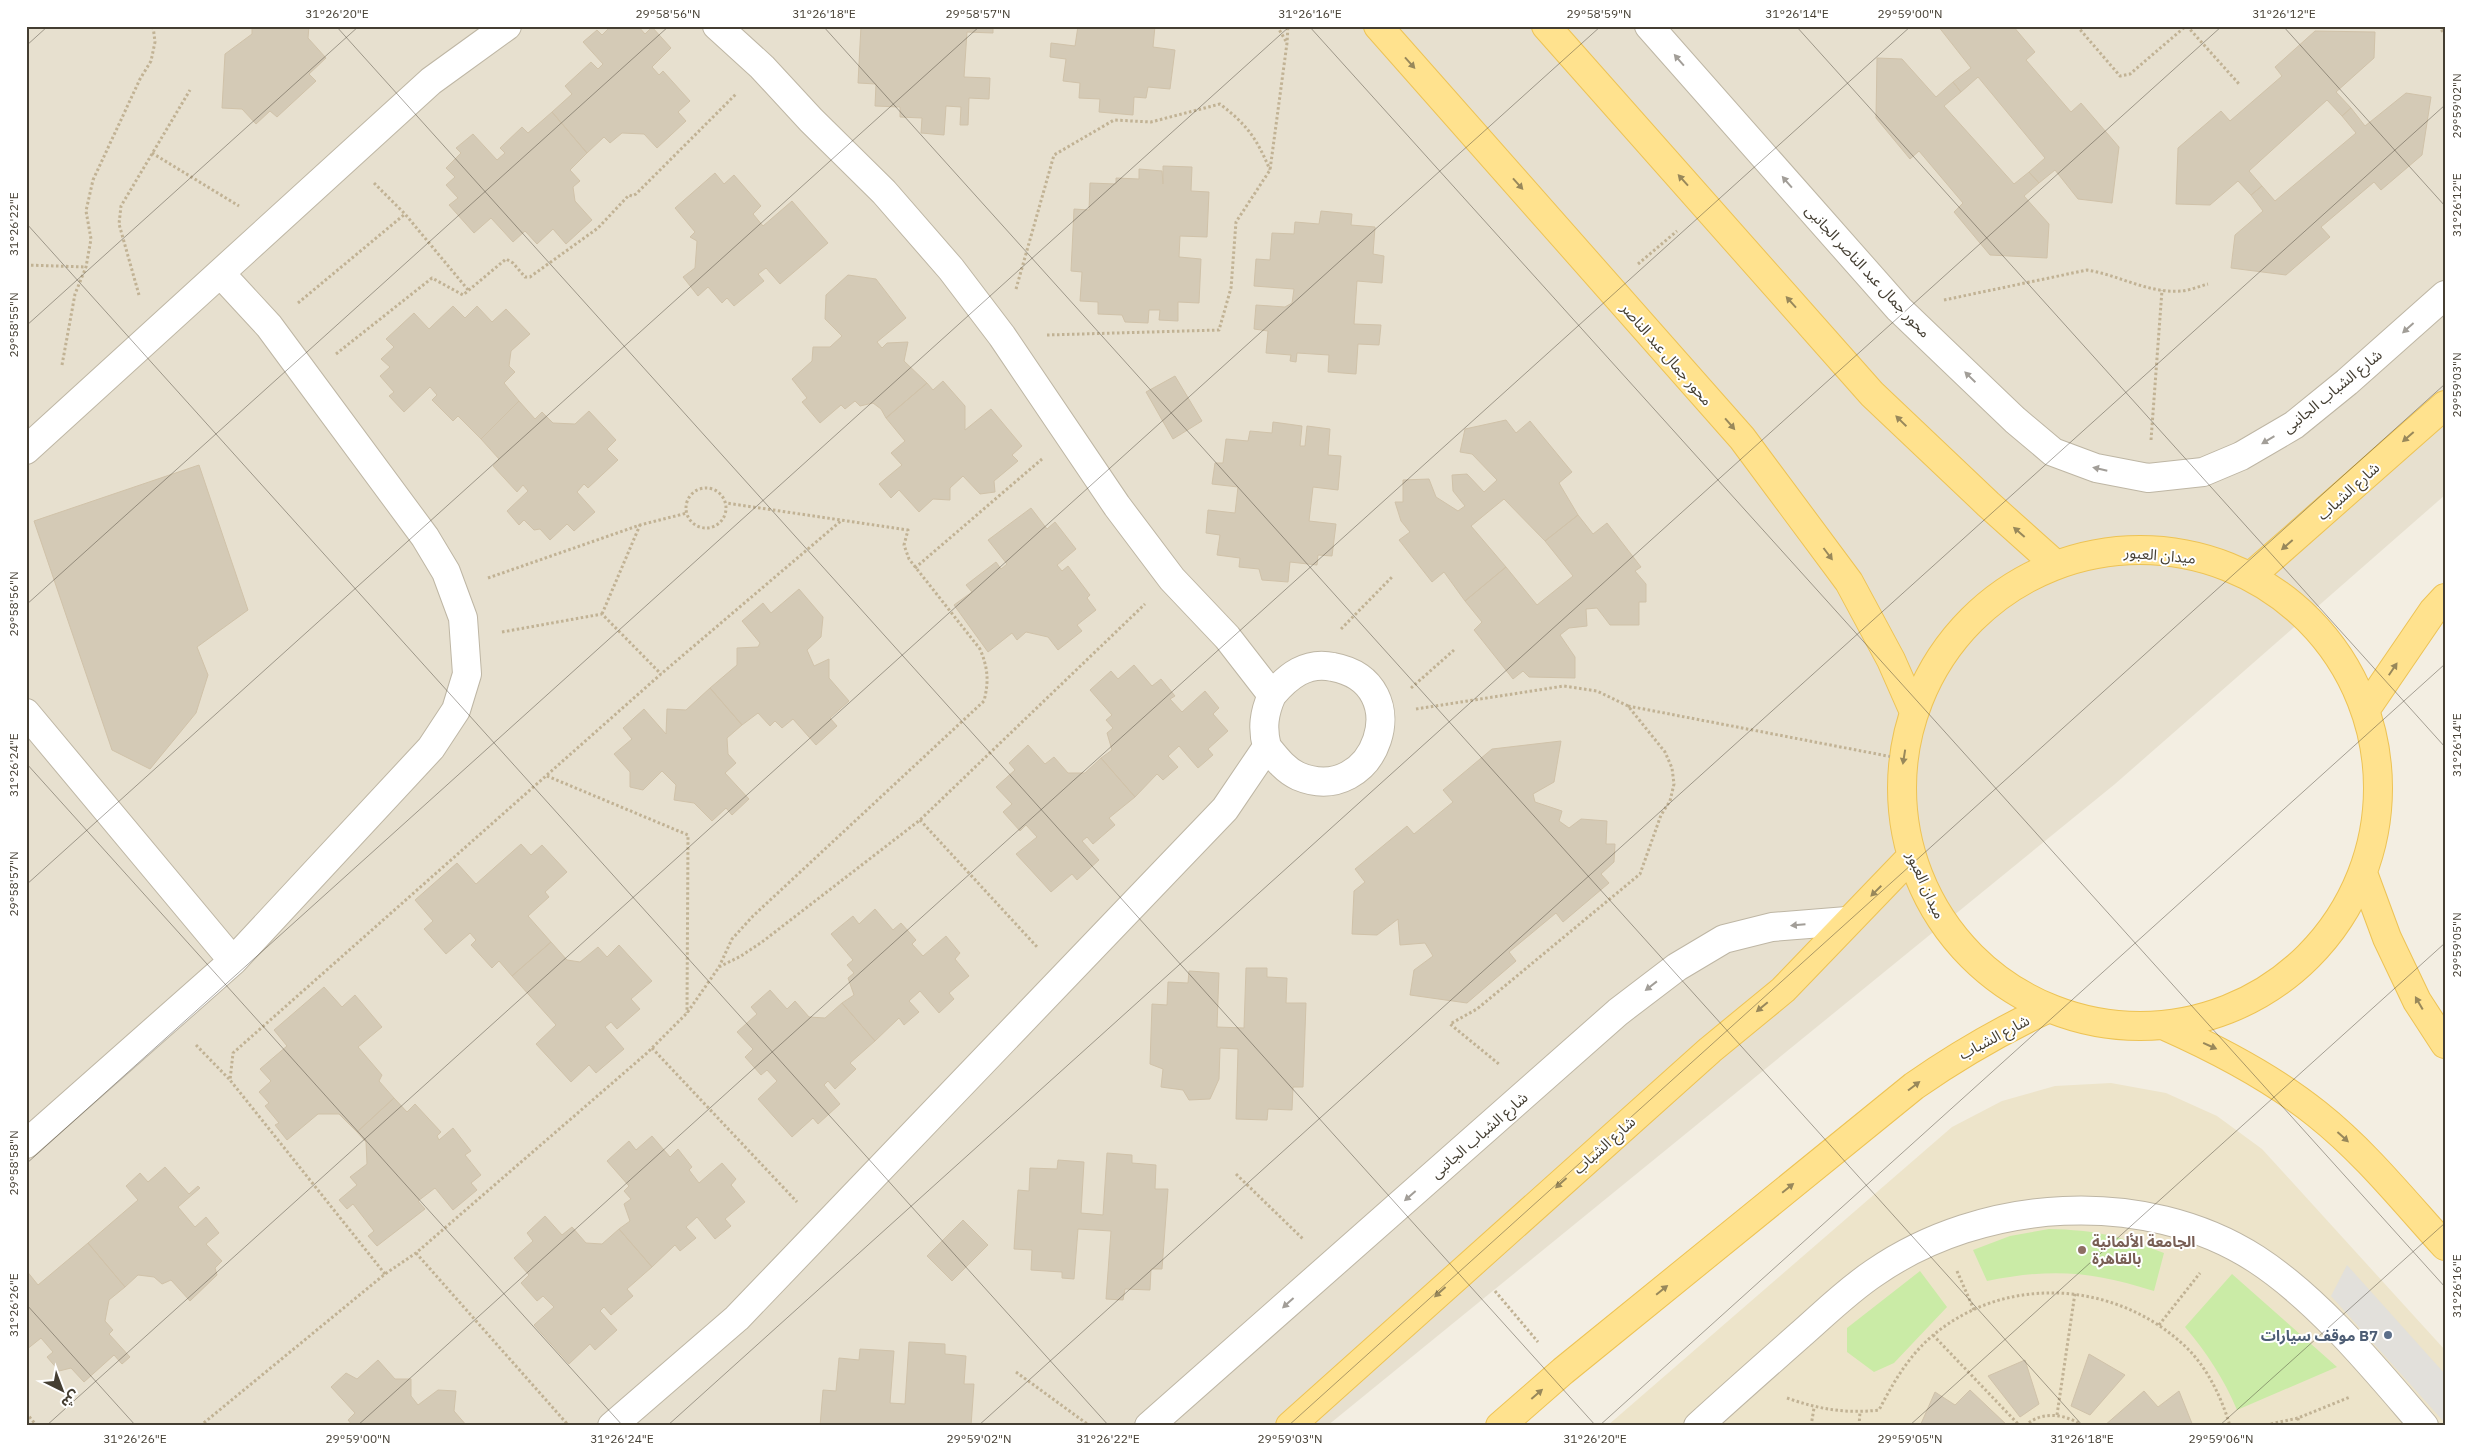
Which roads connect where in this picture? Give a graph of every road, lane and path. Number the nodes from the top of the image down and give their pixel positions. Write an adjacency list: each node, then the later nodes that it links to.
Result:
1 (153, 26): 24 (path)
2 (507, 26): 18 (street)
3 (717, 26): 14 (street)
4 (1277, 26): 13 (path)
5 (1288, 26): 13 (path)
6 (1378, 26): 27 (main road, محور جمال عبد الناصر, one-way to 27)
7 (1546, 26): 20 (main road, one-way to 7)
8 (1649, 26): 31 (street, محور جمال عبد الناصر الجانبى, one-way to 8)
9 (2077, 26): 10 (path)
10 (2186, 26): 15 (path)
11 (2438, 26): 12 (path)
12 (2445, 34)
13 (1288, 43): 19 (path)
14 (762, 67): 29 (path); 34 (street)
15 (2239, 84)
16 (190, 90): 17 (path)
17 (152, 153): 22 (path); 33 (path)
18 (348, 157): 21 (path); 22 (street)
19 (1270, 170): 34 (path); 34 (path)
20 (1706, 206): 27 (path); 45 (main road, one-way to 20)
21 (405, 214): 29 (path); 32 (path)
22 (272, 226): 25 (street)
23 (26, 264): 24 (path)
24 (86, 267): 35 (path)
25 (221, 274): 32 (street); 33 (street)
26 (2208, 284): 28 (path)
27 (1610, 288): 60 (main road, محور جمال عبد الناصر, one-way to 60)
28 (2162, 290): 31 (path); 40 (path)
29 (469, 291): 36 (path)
30 (2445, 296): 40 (street, شارع الشباب الجانبى, one-way to 40)
31 (1899, 309): 40 (street, محور جمال عبد الناصر الجانبى, one-way to 31)
32 (269, 326): 36 (street)
33 (151, 336): 39 (street)
34 (1002, 336): 38 (street)
35 (61, 370)
36 (306, 378): 50 (street)
37 (2445, 405): 48 (main road, شارع الشباب, one-way to 48)
38 (1069, 436): 46 (path); 49 (street)
39 (26, 450)
40 (2148, 478)
41 (726, 503): 42 (path); 42 (path); 43 (path)
42 (687, 513): 44 (path)
43 (843, 520): 46 (path); 56 (path)
44 (640, 525): 50 (path); 52 (path)
45 (2056, 565): 48 (main road, ميدان العبور); 60 (main road, ميدان العبور)
46 (915, 568): 71 (path)
47 (1393, 576): 55 (path)
48 (2251, 576): 59 (main road, ميدان العبور)
49 (1172, 578): 57 (street); 66 (path)
50 (454, 590): 53 (street)
51 (2445, 598): 59 (main road, one-way to 51)
52 (602, 614): 53 (path); 56 (path)
53 (465, 638): 70 (street)
54 (1454, 650): 62 (path)
55 (1302, 669): 57 (street); 62 (street)
56 (661, 674): 65 (path)
57 (1272, 695): 63 (street)
58 (1628, 706): 62 (path); 64 (path); 80 (path)
59 (2366, 709): 68 (main road, ميدان العبور)
60 (1914, 712): 64 (main road, ميدان العبور, one-way to 64)
61 (26, 714): 70 (street)
62 (1381, 715): 63 (street)
63 (1267, 748): 72 (street)
64 (1902, 759): 67 (main road, ميدان العبور)
65 (546, 776): 74 (path); 79 (path)
66 (920, 820): 71 (path); 72 (path)
67 (1910, 857): 69 (main road, شارع الشباب, one-way to 69); 73 (main road, ميدان العبور)
68 (2363, 873): 76 (main road, ميدان العبور); 77 (main road, one-way to 68)
69 (1847, 921): 80 (street, شارع الشباب الجانبى, one-way to 80); 87 (main road, شارع الشباب, one-way to 87)
70 (233, 960): 75 (street)
71 (718, 967): 74 (path)
72 (1064, 976): 83 (street)
73 (2047, 1009): 76 (main road, ميدان العبور); 93 (main road, شارع الشباب, one-way to 73)
74 (687, 1014): 78 (path)
75 (170, 1017): 79 (path); 81 (street)
76 (2165, 1026): 85 (main road, one-way to 85)
77 (2445, 1044)
78 (652, 1048): 83 (path); 86 (path)
79 (230, 1080): 89 (path)
80 (1529, 1090): 88 (street, شارع الشباب الجانبى, one-way to 88)
81 (26, 1144)
82 (1236, 1174): 88 (path)
83 (823, 1229): 105 (street)
84 (2225, 1241): 91 (path); 95 (street); 96 (street)
85 (2445, 1246)
86 (416, 1254): 89 (path); 104 (path)
87 (1472, 1264): 93 (path); 108 (main road, شارع الشباب, one-way to 108)
88 (1330, 1266): 107 (street, شارع الشباب الجانبى, one-way to 107)
89 (385, 1274): 103 (path)
90 (2075, 1293): 91 (path); 92 (path); 100 (path)
91 (2159, 1325): 116 (path)
92 (1933, 1335): 98 (path); 113 (path)
93 (1563, 1371): 109 (main road, شارع الشباب, one-way to 93)
94 (1016, 1372): 106 (path)
95 (1751, 1378): 97 (path); 110 (street)
96 (2384, 1380): 101 (path); 119 (street)
97 (1814, 1408): 98 (path); 111 (path)
98 (1860, 1412): 112 (path)
99 (26, 1413): 102 (path)
100 (2057, 1415): 114 (path); 115 (path)
101 (2298, 1418): 117 (path); 118 (path)
102 (37, 1426)
103 (200, 1426)
104 (570, 1426)
105 (612, 1426)
106 (1090, 1426)
107 (1149, 1426)
108 (1290, 1426)
109 (1500, 1426)
110 (1698, 1426)
111 (1810, 1426)
112 (1859, 1426)
113 (2020, 1426)
114 (2025, 1426)
115 (2084, 1426)
116 (2230, 1426)
117 (2261, 1426)
118 (2298, 1426)
119 (2424, 1426)

